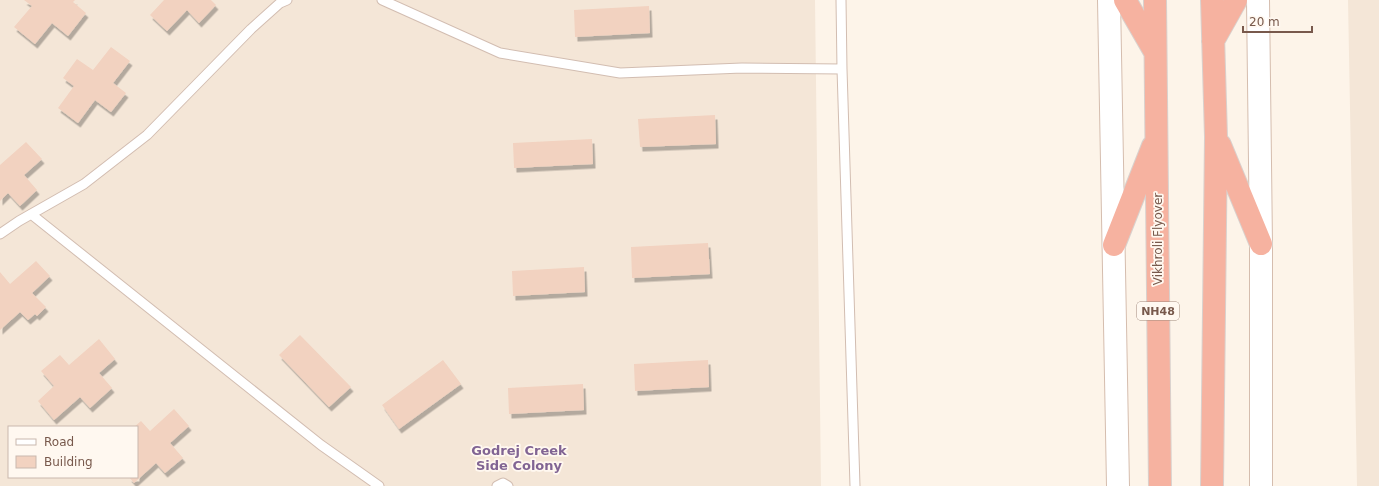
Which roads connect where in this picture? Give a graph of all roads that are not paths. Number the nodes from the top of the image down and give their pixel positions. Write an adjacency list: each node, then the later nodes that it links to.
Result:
1 (287, 0): 15 (lane)
2 (382, 0): 12 (lane)
3 (841, 0): 12 (lane)
4 (1109, 0): 18 (street)
5 (1125, 0): 11 (highway)
6 (1155, 0): 11 (highway, NH48)
7 (1212, 0): 10 (highway)
8 (1236, 0): 10 (highway)
9 (1258, 0): 17 (street)
10 (1213, 42): 14 (highway)
11 (1156, 53): 13 (highway, NH48)
12 (842, 69): 22 (lane)
13 (1157, 136): 18 (highway); 24 (highway, Vikhroli Flyover / NH48)
14 (1216, 136): 17 (highway); 25 (highway)
15 (31, 214): 16 (lane); 19 (lane)
16 (0, 234)
17 (1261, 244): 26 (street)
18 (1114, 245): 23 (street)
19 (379, 486)
20 (497, 486): 21 (lane)
21 (508, 486)
22 (855, 486)
23 (1118, 486)
24 (1160, 486)
25 (1212, 486)
26 (1261, 486)

